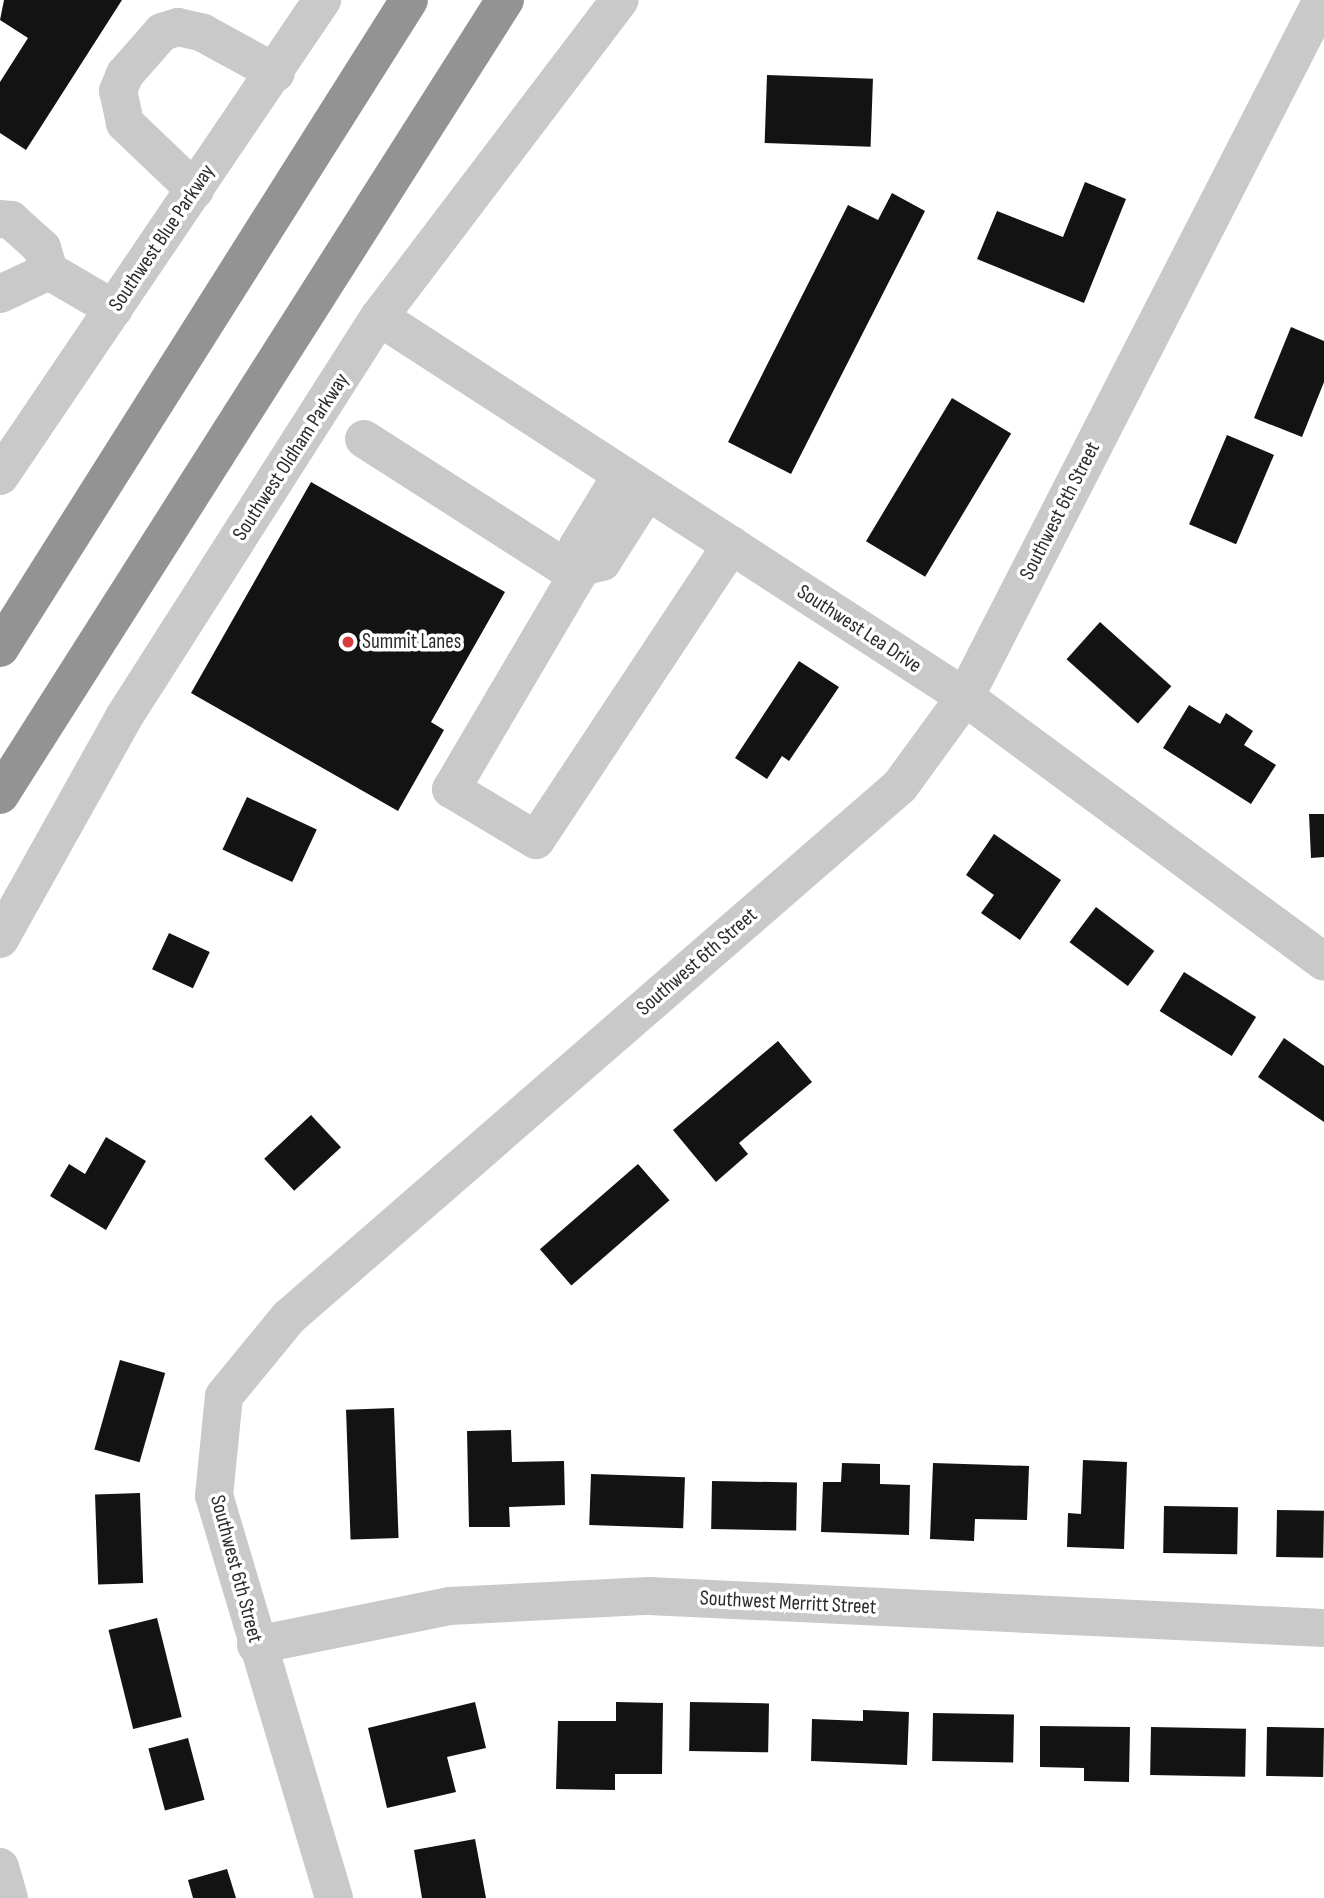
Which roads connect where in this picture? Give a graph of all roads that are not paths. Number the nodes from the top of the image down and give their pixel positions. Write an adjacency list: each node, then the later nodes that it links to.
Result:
1 (322, 0): 6 (street, Southwest Blue Parkway)
2 (409, 0): 19 (highway)
3 (505, 0): 21 (highway)
4 (620, 0): 12 (street, Southwest Oldham Parkway)
5 (1322, 0): 20 (street, Southwest 6th Street)
6 (276, 73): 7 (street, Southwest Blue Parkway); 7 (street)
7 (195, 190): 11 (street, Southwest Blue Parkway)
8 (0, 219): 9 (street)
9 (49, 271): 10 (street); 11 (street)
10 (0, 294)
11 (114, 309): 13 (street, Southwest Blue Parkway)
12 (379, 317): 16 (street, Southwest Lea Drive); 22 (street, Southwest Oldham Parkway)
13 (17, 425): 15 (street, Southwest Blue Parkway)
14 (363, 439): 18 (street)
15 (0, 475)
16 (633, 485): 17 (street, Southwest Lea Drive); 18 (street)
17 (731, 545): 18 (street); 20 (street, Southwest Lea Drive)
18 (580, 571)
19 (0, 648)
20 (965, 697): 23 (street, Southwest Lea Drive); 25 (street, Southwest 6th Street)
21 (0, 795)
22 (0, 939)
23 (1324, 962)
24 (1324, 1628): 25 (street, Southwest Merritt Street)
25 (256, 1645): 28 (street, Southwest 6th Street)
26 (0, 1867): 27 (street)
27 (9, 1898)
28 (334, 1898)

